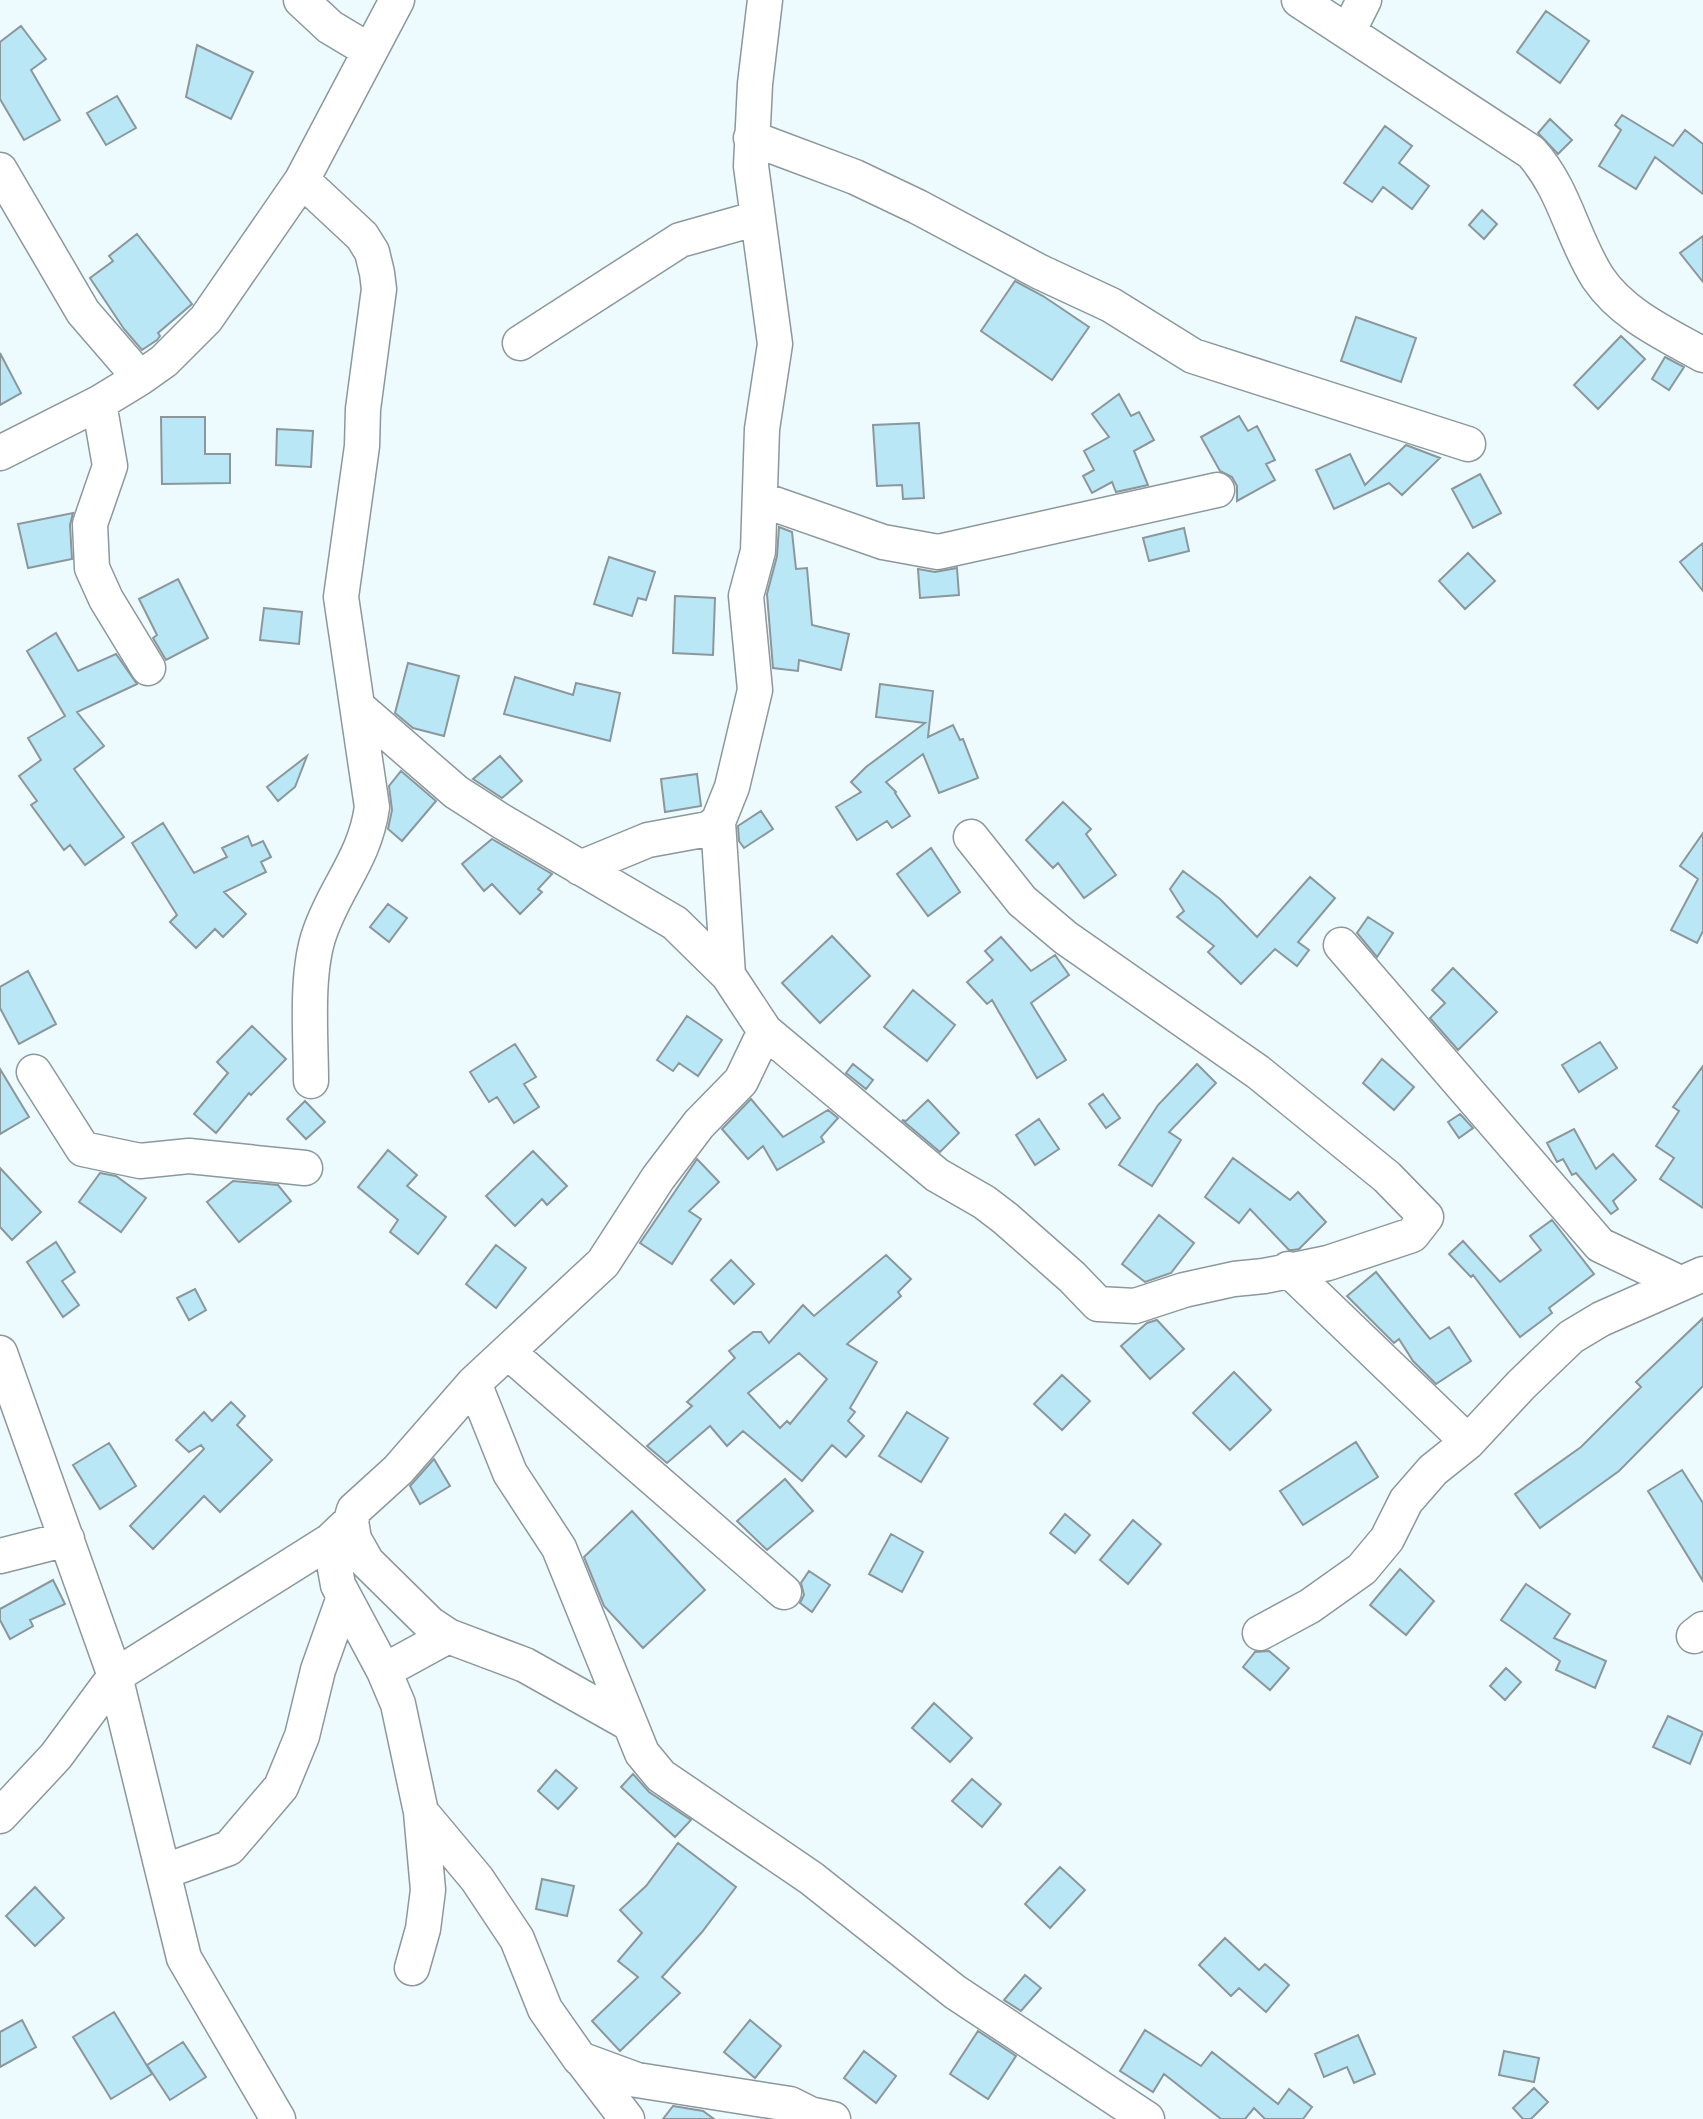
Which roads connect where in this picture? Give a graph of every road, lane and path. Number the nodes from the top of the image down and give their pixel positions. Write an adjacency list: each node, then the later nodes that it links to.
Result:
1 (301, 0): 7 (street)
2 (397, 0): 7 (street)
3 (765, 0): 8 (street)
4 (1299, 0): 6 (street)
5 (1364, 0): 6 (street)
6 (1348, 32): 13 (street)
7 (370, 51): 10 (street)
8 (751, 138): 11 (street); 16 (street)
9 (0, 170): 14 (street)
10 (302, 180): 14 (street); 21 (street)
11 (758, 218): 12 (street); 19 (street)
12 (520, 343)
13 (1703, 355)
14 (140, 378): 15 (street)
15 (99, 403): 17 (street); 20 (street)
16 (1468, 444)
17 (0, 453)
18 (1217, 490): 19 (street)
19 (760, 499): 22 (street)
20 (148, 668)
21 (358, 707): 24 (street); 29 (street)
22 (718, 822): 24 (street); 26 (street)
23 (971, 837): 31 (street)
24 (580, 868): 26 (street)
25 (1341, 945): 32 (street)
26 (728, 975): 27 (street)
27 (765, 1031): 31 (street); 33 (street)
28 (34, 1072): 30 (street)
29 (311, 1081)
30 (305, 1168)
31 (1288, 1269): 36 (street)
32 (1691, 1279): 36 (street)
33 (508, 1352): 35 (street); 40 (street)
34 (0, 1353): 38 (street)
35 (474, 1383): 37 (street); 46 (street)
36 (1468, 1442): 42 (street)
37 (340, 1531): 41 (street); 43 (street); 45 (street)
38 (67, 1539): 39 (street); 45 (street)
39 (0, 1556)
40 (784, 1592)
41 (344, 1597): 44 (street); 49 (street)
42 (1260, 1633)
43 (448, 1636): 44 (street); 46 (street)
44 (384, 1671): 47 (street)
45 (115, 1676): 48 (street); 49 (street)
46 (630, 1724): 55 (street)
47 (421, 1812): 50 (street); 51 (street)
48 (0, 1816)
49 (163, 1872): 52 (street)
50 (412, 1968)
51 (580, 2059): 53 (street); 54 (street)
52 (278, 2119)
53 (627, 2119)
54 (833, 2119)
55 (1147, 2119)

